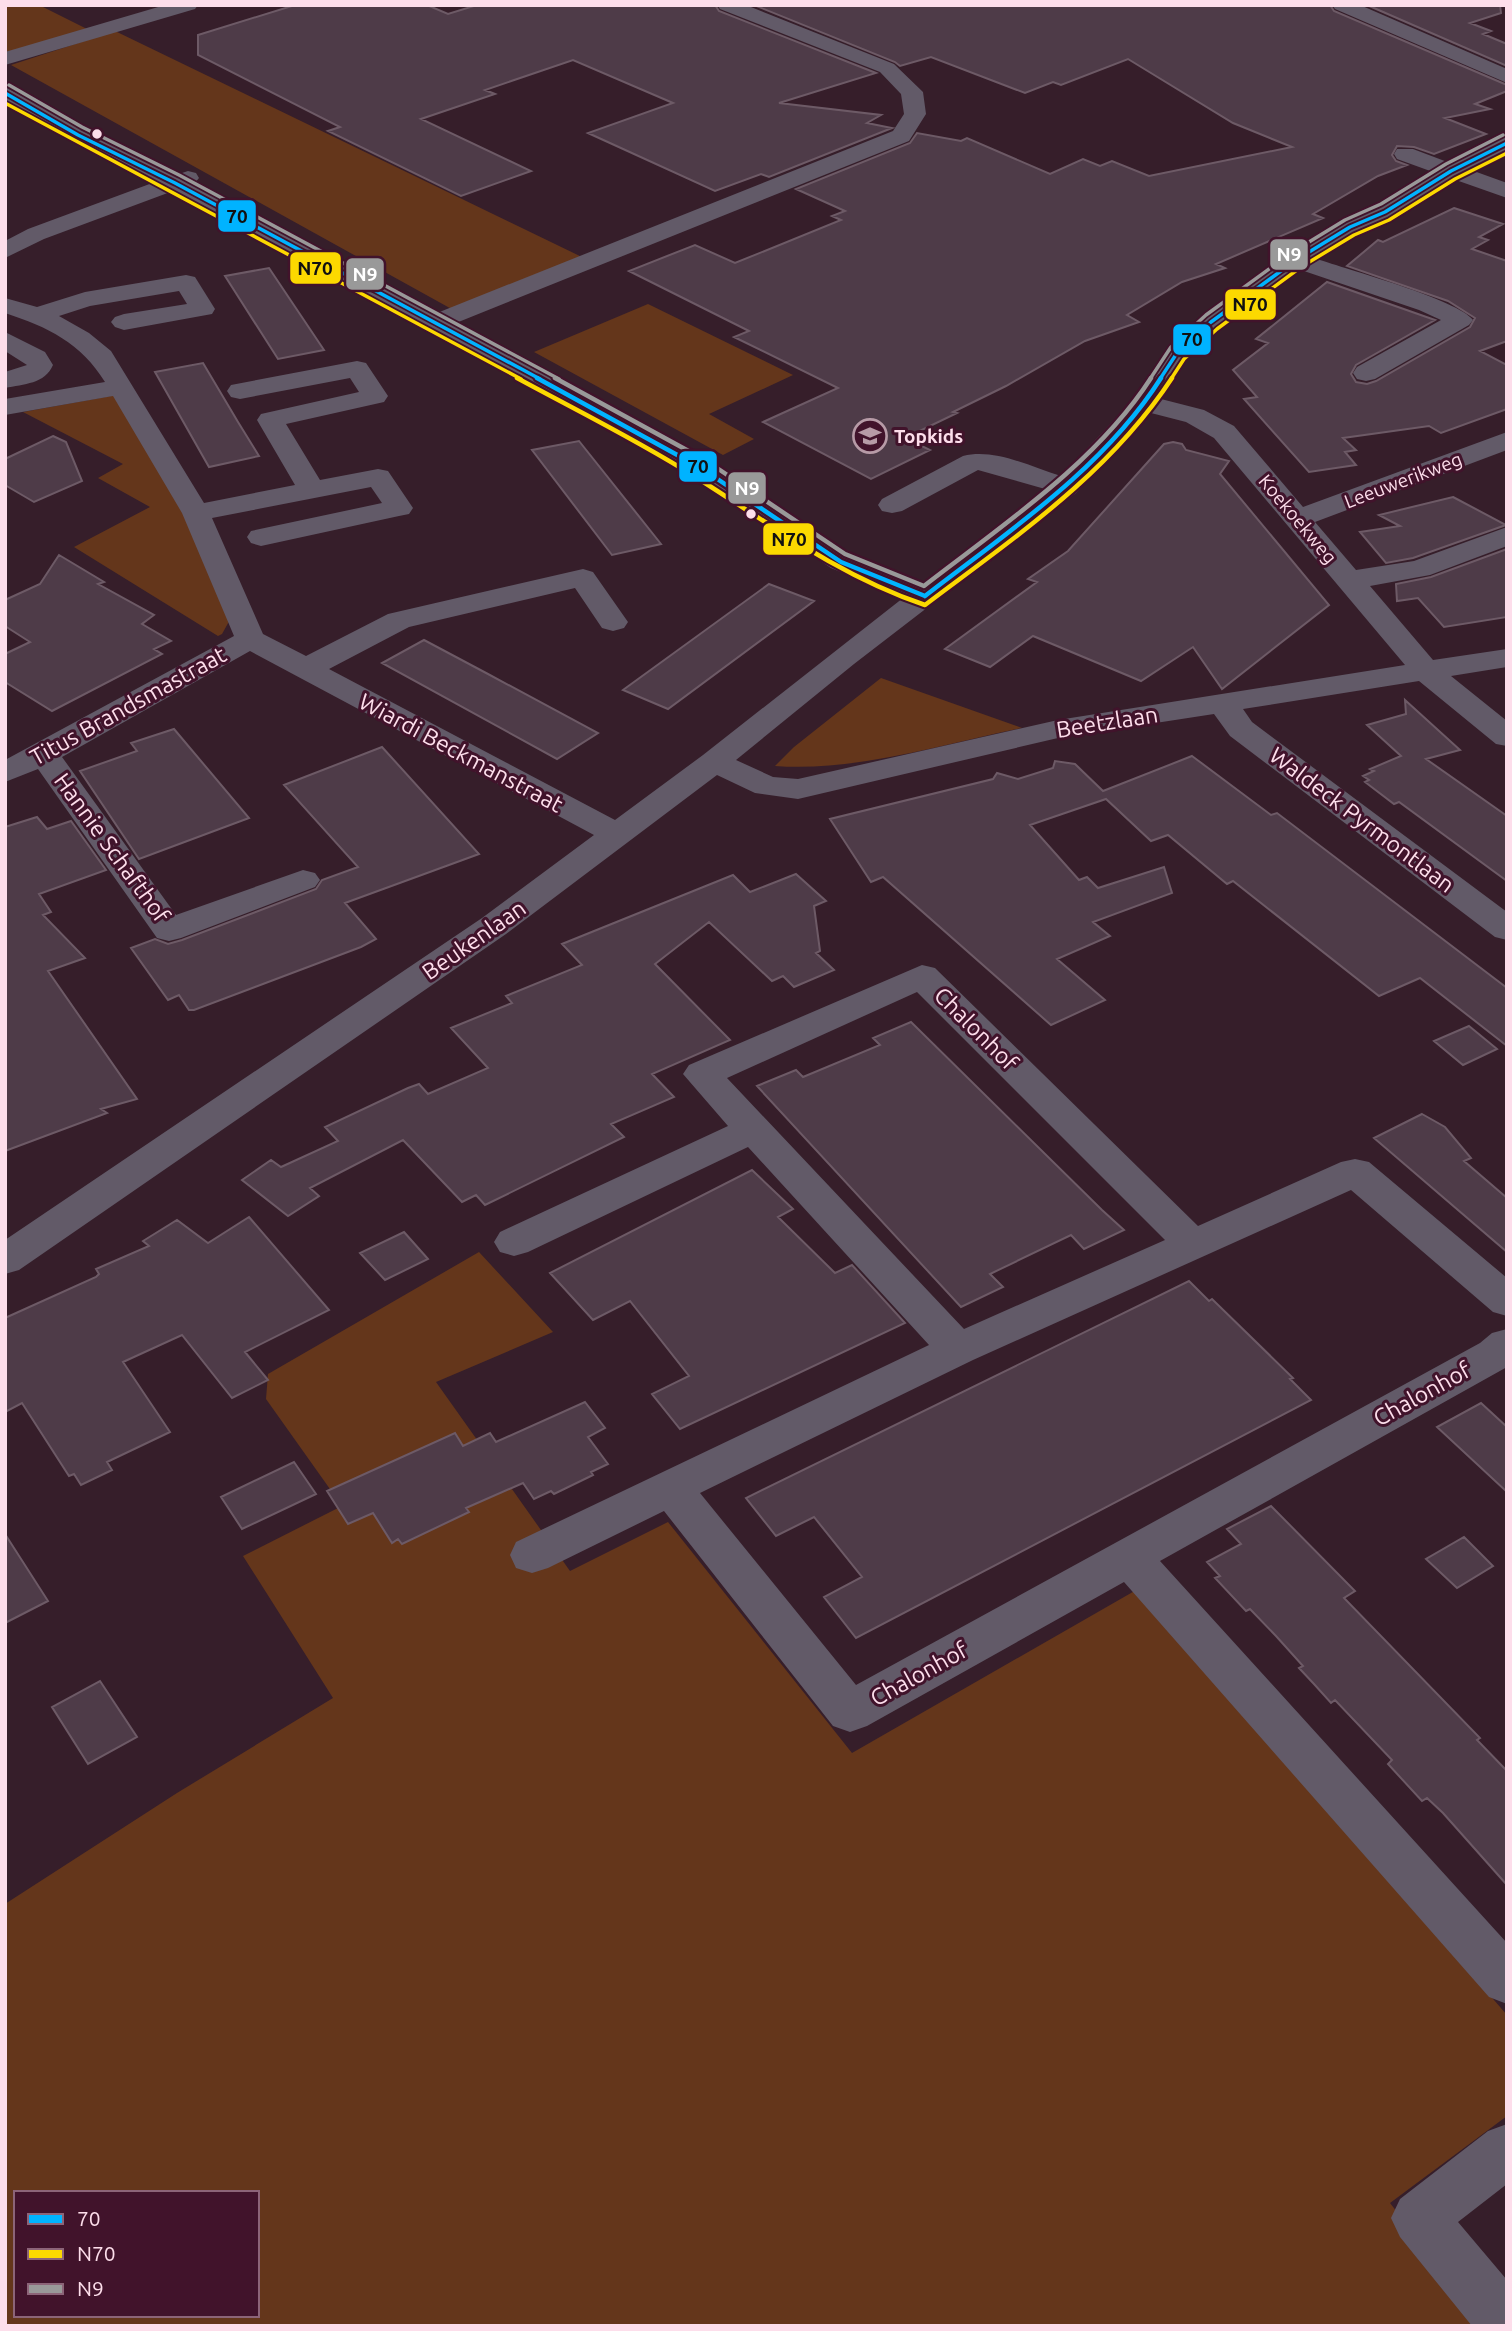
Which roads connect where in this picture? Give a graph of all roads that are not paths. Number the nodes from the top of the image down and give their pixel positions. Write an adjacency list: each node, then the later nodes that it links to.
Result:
1 (188, 5): 4 (street)
2 (727, 5): 19 (street)
3 (1342, 5): 5 (street)
4 (5, 59)
5 (1507, 77)
6 (5, 93): 10 (street)
7 (1507, 144): 9 (street, Beukenlaan)
8 (1405, 155): 9 (street)
9 (1451, 172): 11 (street); 15 (street, Beukenlaan)
10 (183, 180): 13 (street); 19 (street)
11 (1507, 191)
12 (5, 225): 13 (street)
13 (36, 234): 14 (street)
14 (5, 251)
15 (1296, 260): 21 (street); 25 (street, Beukenlaan)
16 (5, 306): 17 (street)
17 (38, 315): 18 (street); 23 (street)
18 (124, 322)
19 (436, 322): 36 (street)
20 (5, 340): 22 (street)
21 (1366, 373)
22 (5, 380)
23 (122, 387): 26 (street); 31 (street)
24 (240, 391): 29 (street)
25 (1145, 403): 28 (street, Beukenlaan); 32 (street, Koekoekweg)
26 (5, 407)
27 (1507, 440): 32 (street, Leeuwerikweg)
28 (1066, 486): 30 (street); 36 (street, Beukenlaan)
29 (310, 489): 31 (street); 34 (street)
30 (892, 505)
31 (196, 513): 38 (street)
32 (1297, 518): 35 (street, Koekoekweg)
33 (1507, 536): 35 (street)
34 (261, 537)
35 (1349, 580): 41 (street, Koekoekweg)
36 (925, 596): 45 (street, Beukenlaan)
37 (613, 622): 40 (street)
38 (250, 639): 40 (street, Wiardi Beckmanstraat); 44 (street, Titus Brandsmastraat)
39 (1507, 658): 41 (street, Beetzlaan)
40 (304, 669): 47 (street, Wiardi Beckmanstraat)
41 (1426, 671): 42 (street, Beetzlaan); 43 (street, Koekoekweg)
42 (1223, 704): 45 (street, Beetzlaan); 49 (street, Waldeck Pyrmontlaan)
43 (1507, 737)
44 (44, 754): 46 (street, Titus Brandsmastraat); 48 (street, Hannie Schafthof)
45 (714, 762): 47 (street, Beukenlaan)
46 (5, 772)
47 (619, 835): 53 (street, Beukenlaan)
48 (303, 880)
49 (1507, 929)
50 (752, 1130): 51 (street); 52 (street, Chalonhof); 55 (street, Chalonhof)
51 (514, 1242)
52 (1194, 1245): 54 (street); 55 (street)
53 (5, 1260)
54 (1507, 1301)
55 (958, 1349): 57 (street)
56 (1503, 1354): 59 (street, Chalonhof)
57 (671, 1488): 58 (street); 59 (street, Chalonhof)
58 (532, 1555)
59 (1128, 1556): 60 (street)
60 (1507, 1980)
61 (1507, 2150): 62 (street)
62 (1507, 2323)

